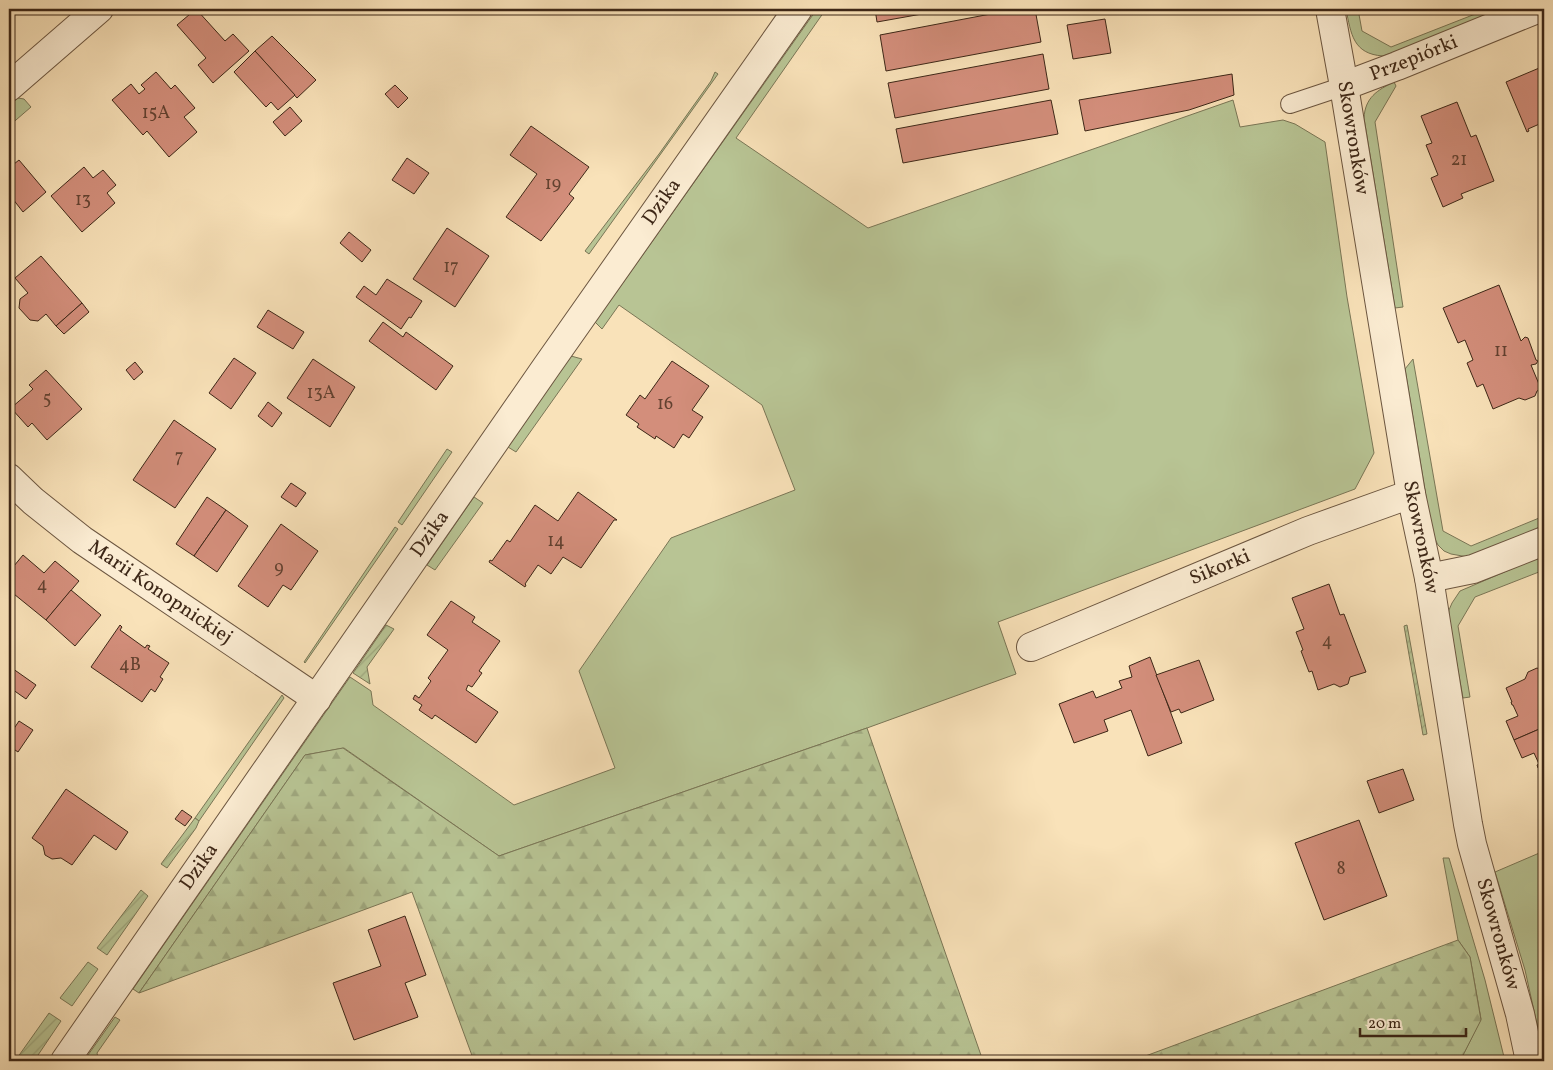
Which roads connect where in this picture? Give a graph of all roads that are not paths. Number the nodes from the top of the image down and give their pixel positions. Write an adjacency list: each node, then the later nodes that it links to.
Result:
1 (99, 9): 6 (street)
2 (798, 9): 13 (street, Dzika)
3 (1330, 9): 5 (street, Skowronków)
4 (1537, 9): 5 (street, Przepiórki)
5 (1344, 86): 7 (lane, Przepiórki); 9 (street, Skowronków)
6 (9, 87)
7 (1290, 104)
8 (9, 478): 13 (street, Marii Konopnickiej)
9 (1411, 494): 11 (street, Skowronków); 12 (street, Sikorki)
10 (1544, 541): 11 (street)
11 (1429, 578): 15 (street, Skowronków)
12 (1031, 648)
13 (316, 699): 14 (street, Dzika)
14 (65, 1061)
15 (1530, 1061)

